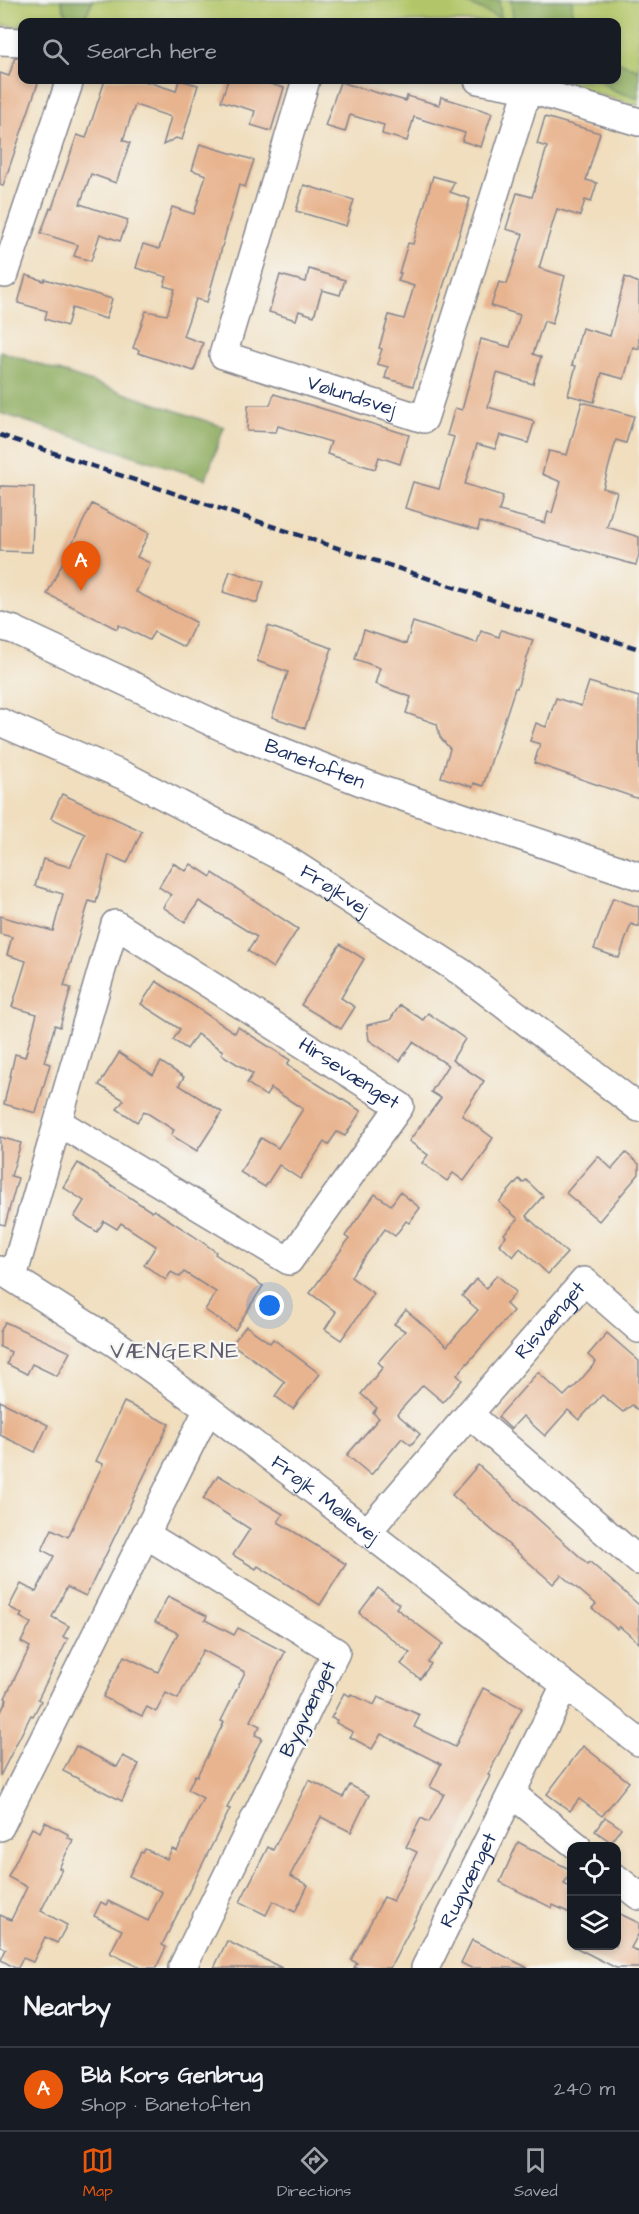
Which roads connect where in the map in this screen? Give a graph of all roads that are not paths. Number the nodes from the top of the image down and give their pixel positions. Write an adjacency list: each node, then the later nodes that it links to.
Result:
1 (0, 41): 2 (street)
2 (18, 42)
3 (69, 84): 8 (street)
4 (305, 84): 6 (street, Vølundsvej)
5 (500, 84): 6 (street)
6 (528, 89): 7 (street)
7 (639, 122)
8 (0, 272)
9 (0, 626): 11 (street, Banetoften)
10 (0, 722): 12 (street, Frøjkvej)
11 (639, 876)
12 (639, 1108)
13 (58, 1122): 13 (street, Hirsevænget); 14 (street, Hirsevænget)
14 (7, 1274): 16 (street, Frøjk Møllevej)
15 (639, 1329): 17 (street, Risvænget)
16 (208, 1409): 18 (street, Frøjk Møllevej); 19 (street)
17 (469, 1413): 18 (street, Risvænget); 20 (street)
18 (367, 1532): 21 (street, Frøjk Møllevej)
19 (145, 1534): 24 (street); 28 (street, Bygvænget)
20 (639, 1561)
21 (565, 1685): 22 (street, Frøjk Møllevej); 23 (street, Rugvænget)
22 (639, 1742)
23 (512, 1794): 25 (street); 29 (street, Rugvænget)
24 (0, 1827)
25 (572, 1842)
26 (621, 1882): 27 (street)
27 (639, 1896)
28 (182, 1968)
29 (425, 1968)

